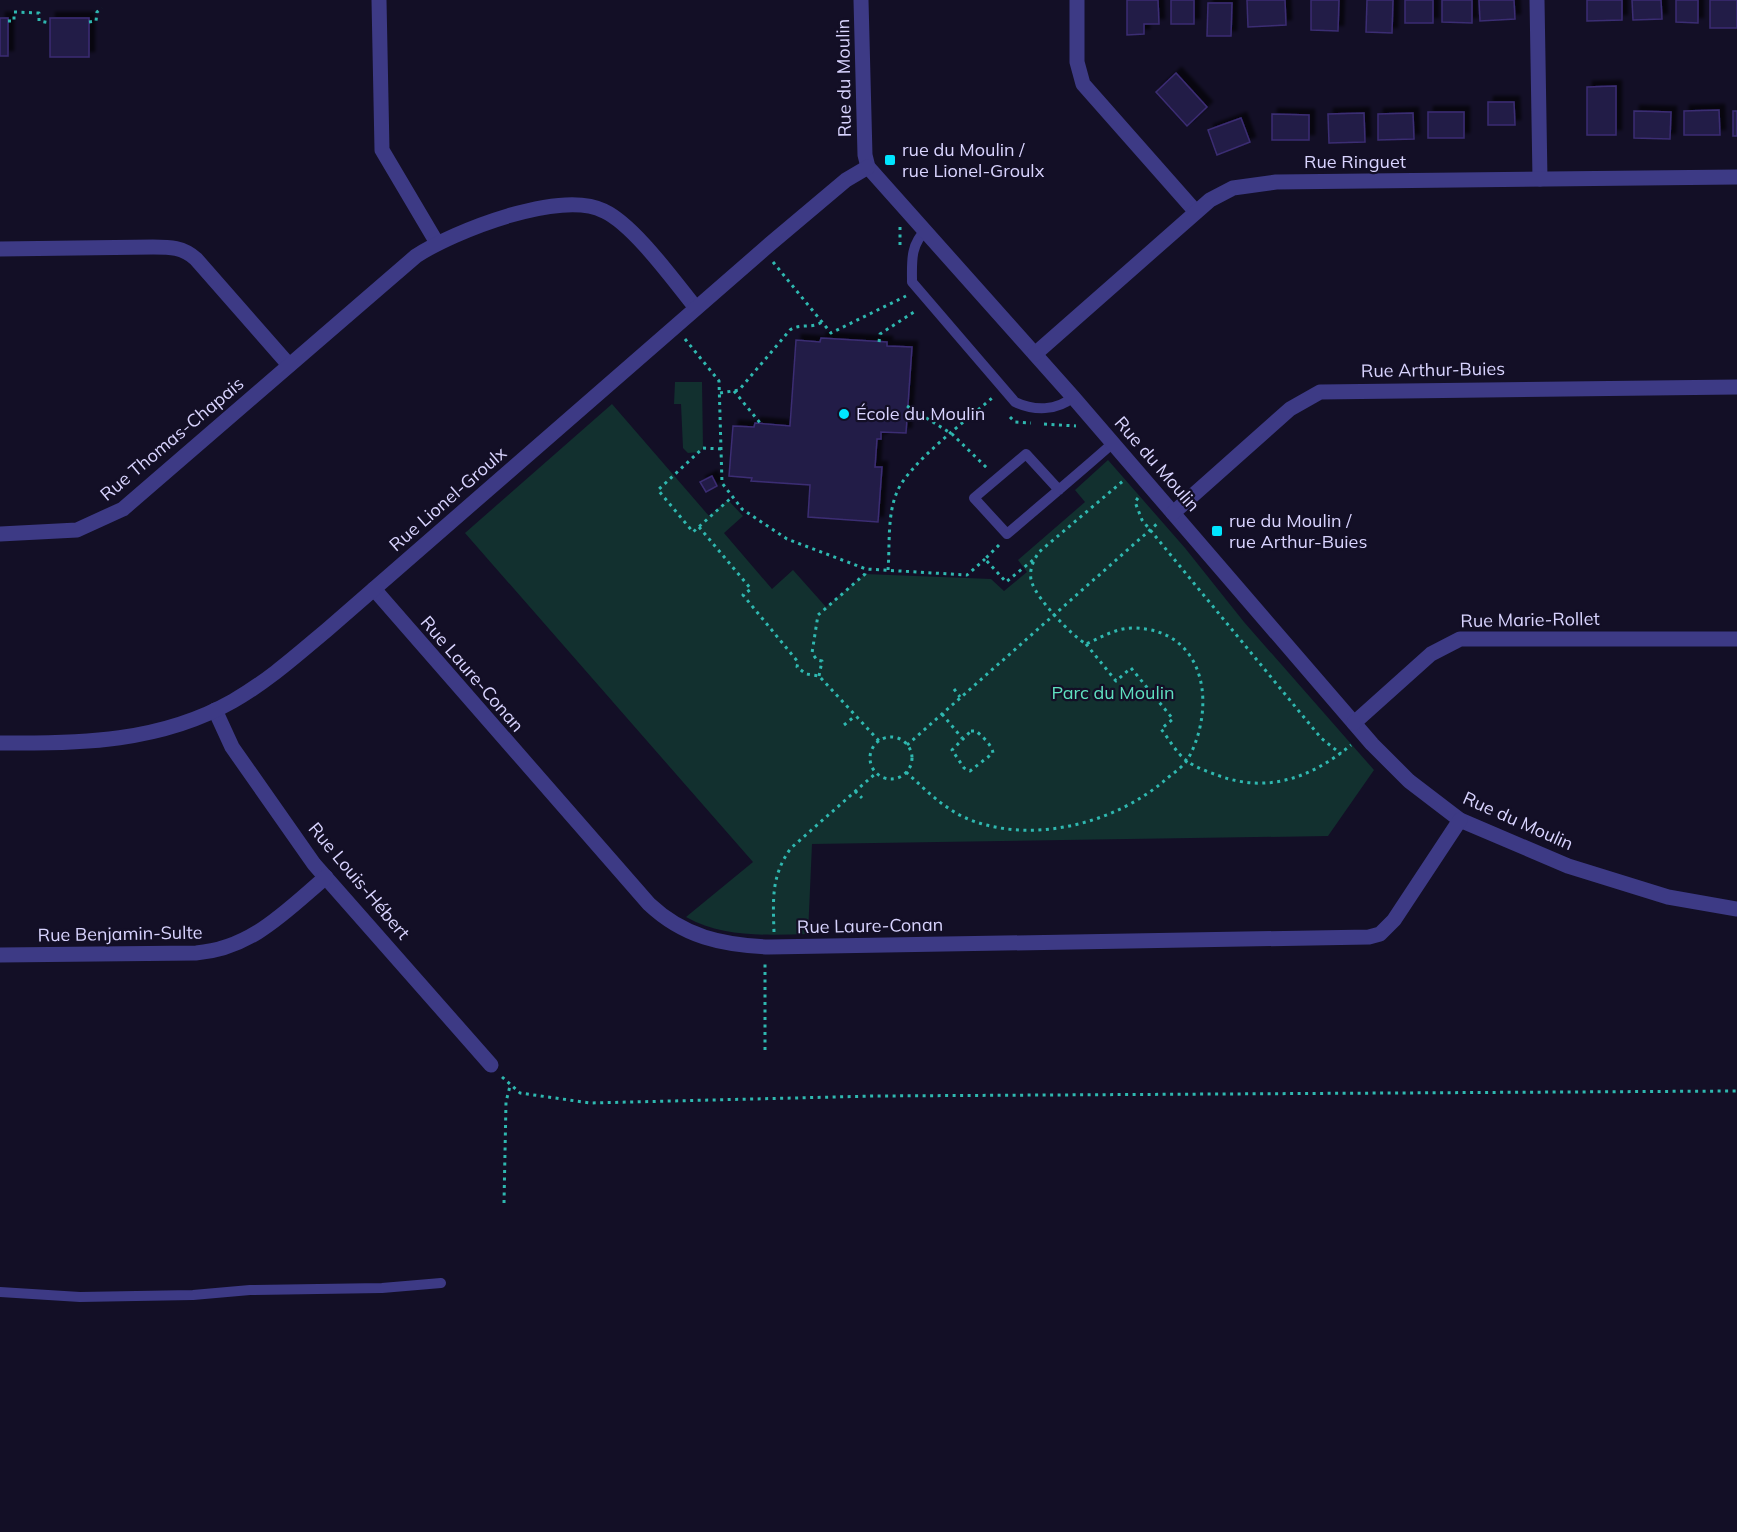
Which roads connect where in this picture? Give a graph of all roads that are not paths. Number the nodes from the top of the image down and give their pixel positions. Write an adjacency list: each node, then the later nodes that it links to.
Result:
1 (380, 0): 10 (street)
2 (861, 0): 5 (street, Rue du Moulin)
3 (1077, 0): 8 (street)
4 (1537, 0): 7 (street)
5 (868, 167): 9 (street, Rue du Moulin); 12 (street, Rue Lionel-Groulx)
6 (1737, 177): 7 (street, Rue Ringuet)
7 (1539, 179): 8 (street, Rue Ringuet)
8 (1196, 212): 13 (street, Rue Ringuet)
9 (926, 230): 13 (street, Rue du Moulin); 16 (lane)
10 (437, 243): 12 (street, Rue Thomas-Chapais); 14 (street, Rue Thomas-Chapais)
11 (0, 249): 14 (street)
12 (696, 308): 21 (street, Rue Lionel-Groulx)
13 (1035, 354): 16 (street, Rue du Moulin)
14 (290, 365): 20 (street, Rue Thomas-Chapais)
15 (1737, 387): 19 (street, Rue Arthur-Buies)
16 (1073, 397): 17 (street, Rue du Moulin)
17 (1113, 443): 18 (lane); 19 (street, Rue du Moulin)
18 (1059, 490): 18 (lane)
19 (1168, 516): 24 (street, Rue du Moulin)
20 (0, 534)
21 (374, 589): 23 (street, Rue Lionel-Groulx); 26 (street, Rue Laure-Conan)
22 (1737, 639): 24 (street, Rue Marie-Rollet)
23 (214, 710): 25 (street, Rue Lionel-Groulx); 27 (street, Rue Louis-Hébert)
24 (1354, 723): 26 (street, Rue du Moulin)
25 (0, 743)
26 (1460, 820): 28 (street, Rue du Moulin)
27 (326, 877): 29 (street, Rue Benjamin-Sulte); 30 (street, Rue Louis-Hébert)
28 (1737, 909)
29 (0, 956)
30 (491, 1065)
31 (441, 1283): 32 (lane)
32 (0, 1292)

